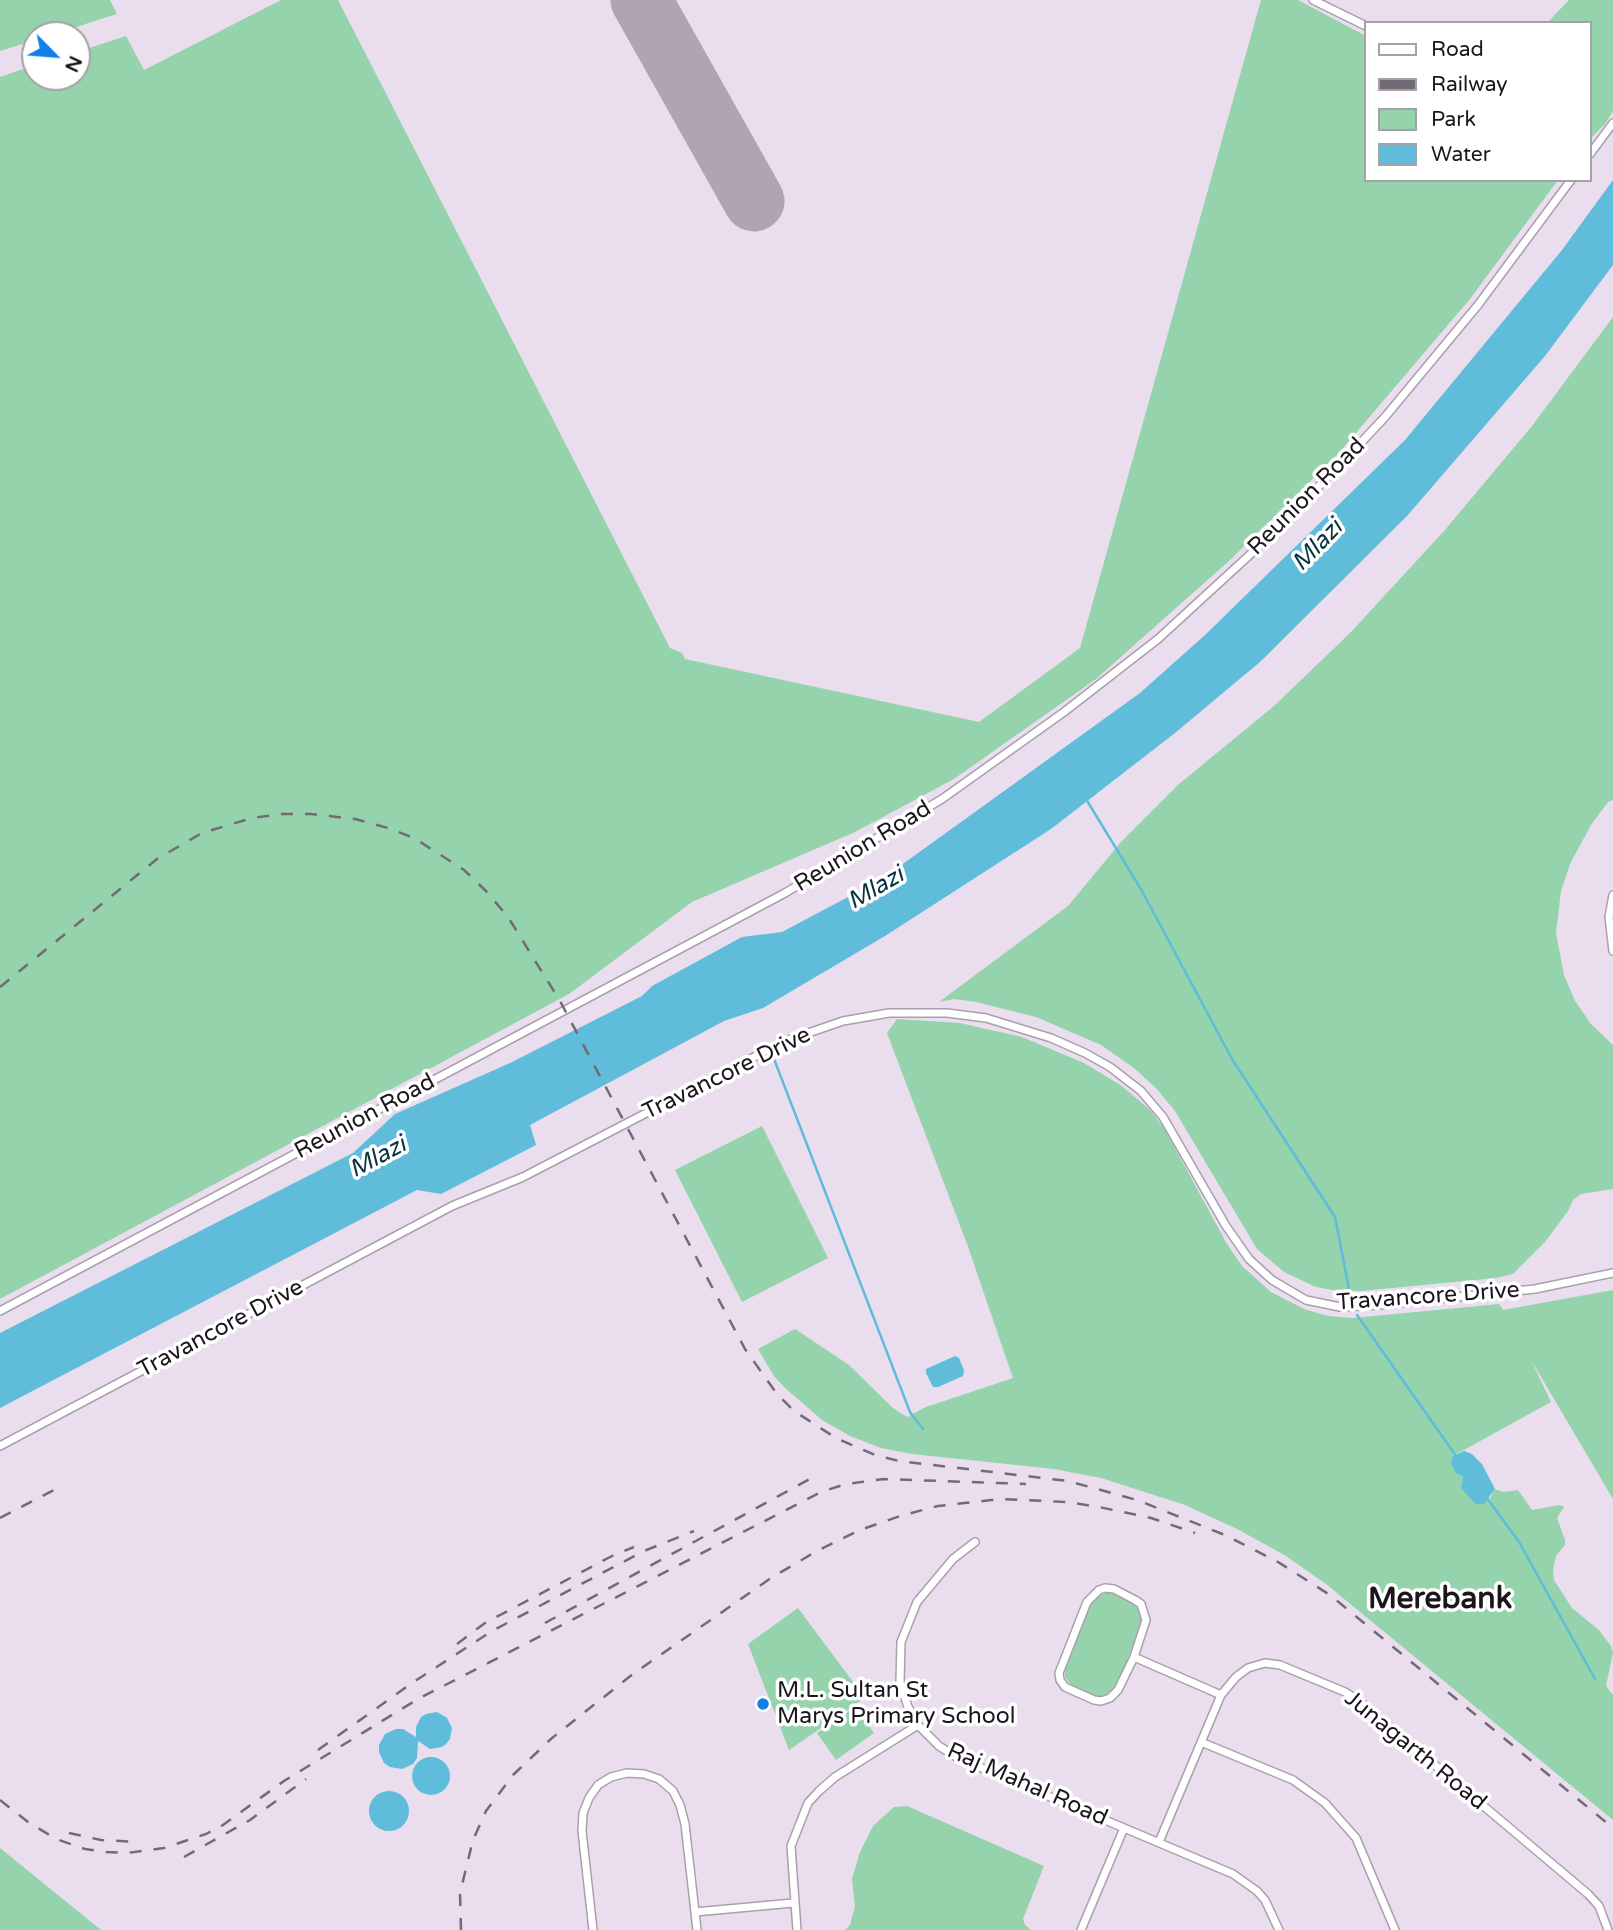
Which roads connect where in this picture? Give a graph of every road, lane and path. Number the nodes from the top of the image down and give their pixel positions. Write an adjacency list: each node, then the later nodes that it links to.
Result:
1 (1313, 0): 2 (street)
2 (1364, 25)
3 (1613, 123): 4 (street)
4 (1593, 144)
5 (1570, 182): 9 (street, Reunion Road)
6 (1613, 895): 7 (street)
7 (1613, 951)
8 (1613, 1273): 10 (street, Travancore Drive)
9 (0, 1311)
10 (0, 1446)
11 (975, 1542): 14 (street, Raj Mahal Road)
12 (1135, 1657): 12 (street); 13 (street)
13 (1221, 1695): 15 (street, Junagarth Road); 26 (street, Junagarth Road)
14 (918, 1725): 16 (street, Raj Mahal Road); 18 (street)
15 (1201, 1742): 17 (street, Junagarth Road); 25 (street)
16 (1124, 1828): 17 (street, Raj Mahal Road); 23 (street)
17 (1159, 1842): 24 (street, Raj Mahal Road)
18 (793, 1903): 19 (street); 22 (street)
19 (695, 1912): 20 (street); 21 (street)
20 (593, 1930)
21 (697, 1930)
22 (797, 1930)
23 (1081, 1930)
24 (1279, 1930)
25 (1395, 1930)
26 (1608, 1930)

